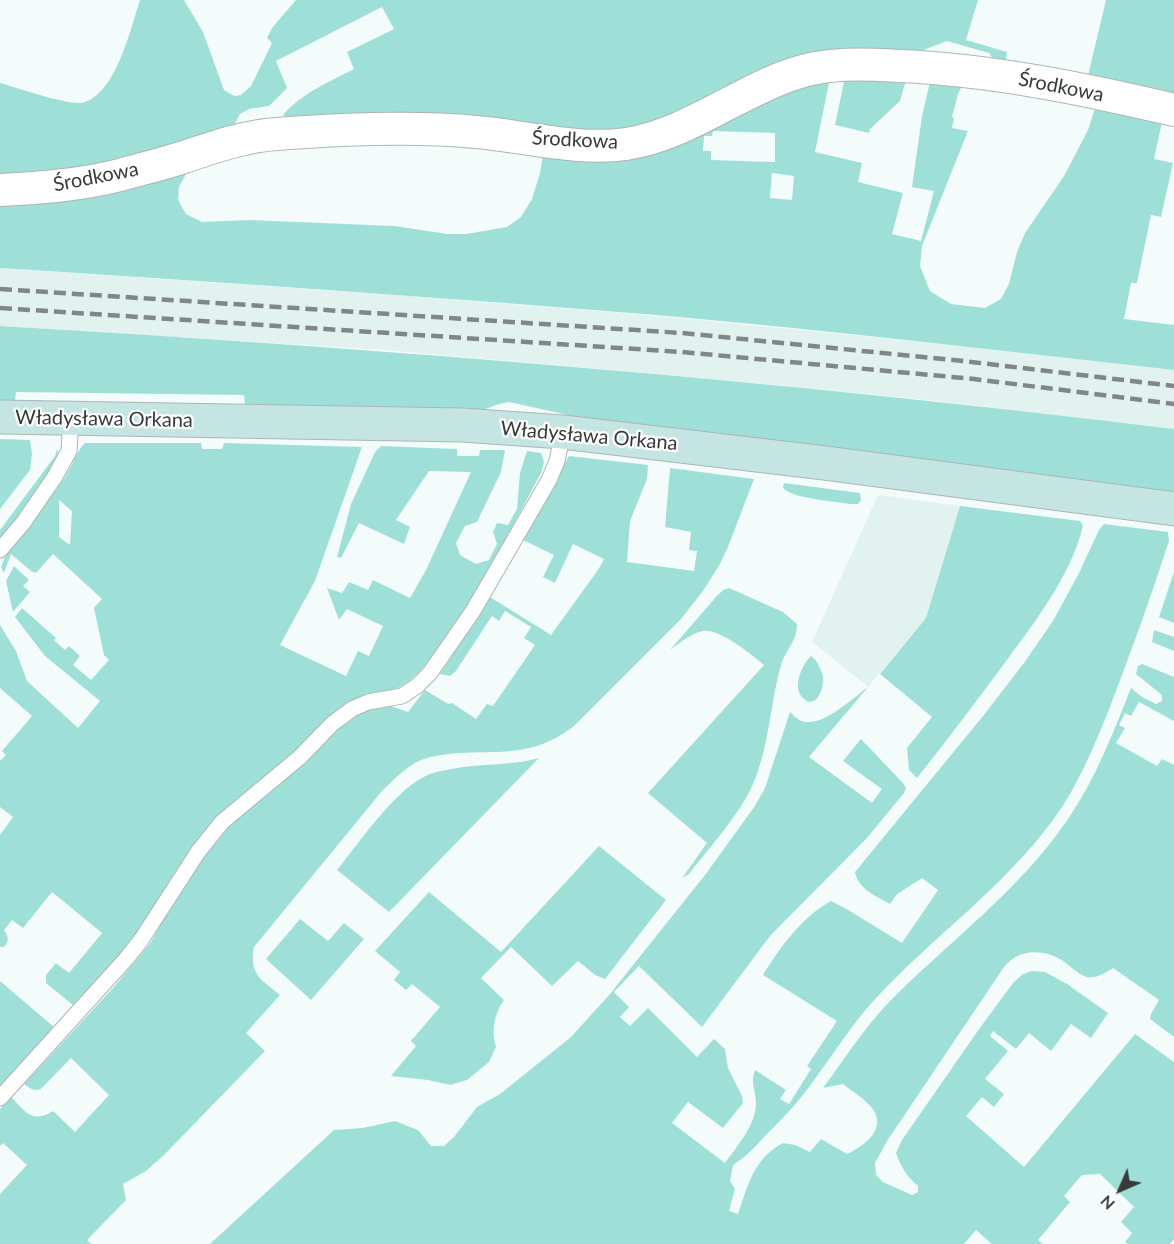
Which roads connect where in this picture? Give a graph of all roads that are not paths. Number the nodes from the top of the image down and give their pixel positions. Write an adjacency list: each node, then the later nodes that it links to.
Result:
1 (1174, 110): 2 (street, Środkowa)
2 (0, 190)
3 (0, 417): 4 (street, Władysława Orkana)
4 (71, 418): 5 (street, Władysława Orkana); 7 (lane)
5 (563, 432): 6 (street, Władysława Orkana); 8 (lane)
6 (1174, 509)
7 (0, 550)
8 (0, 1098)

